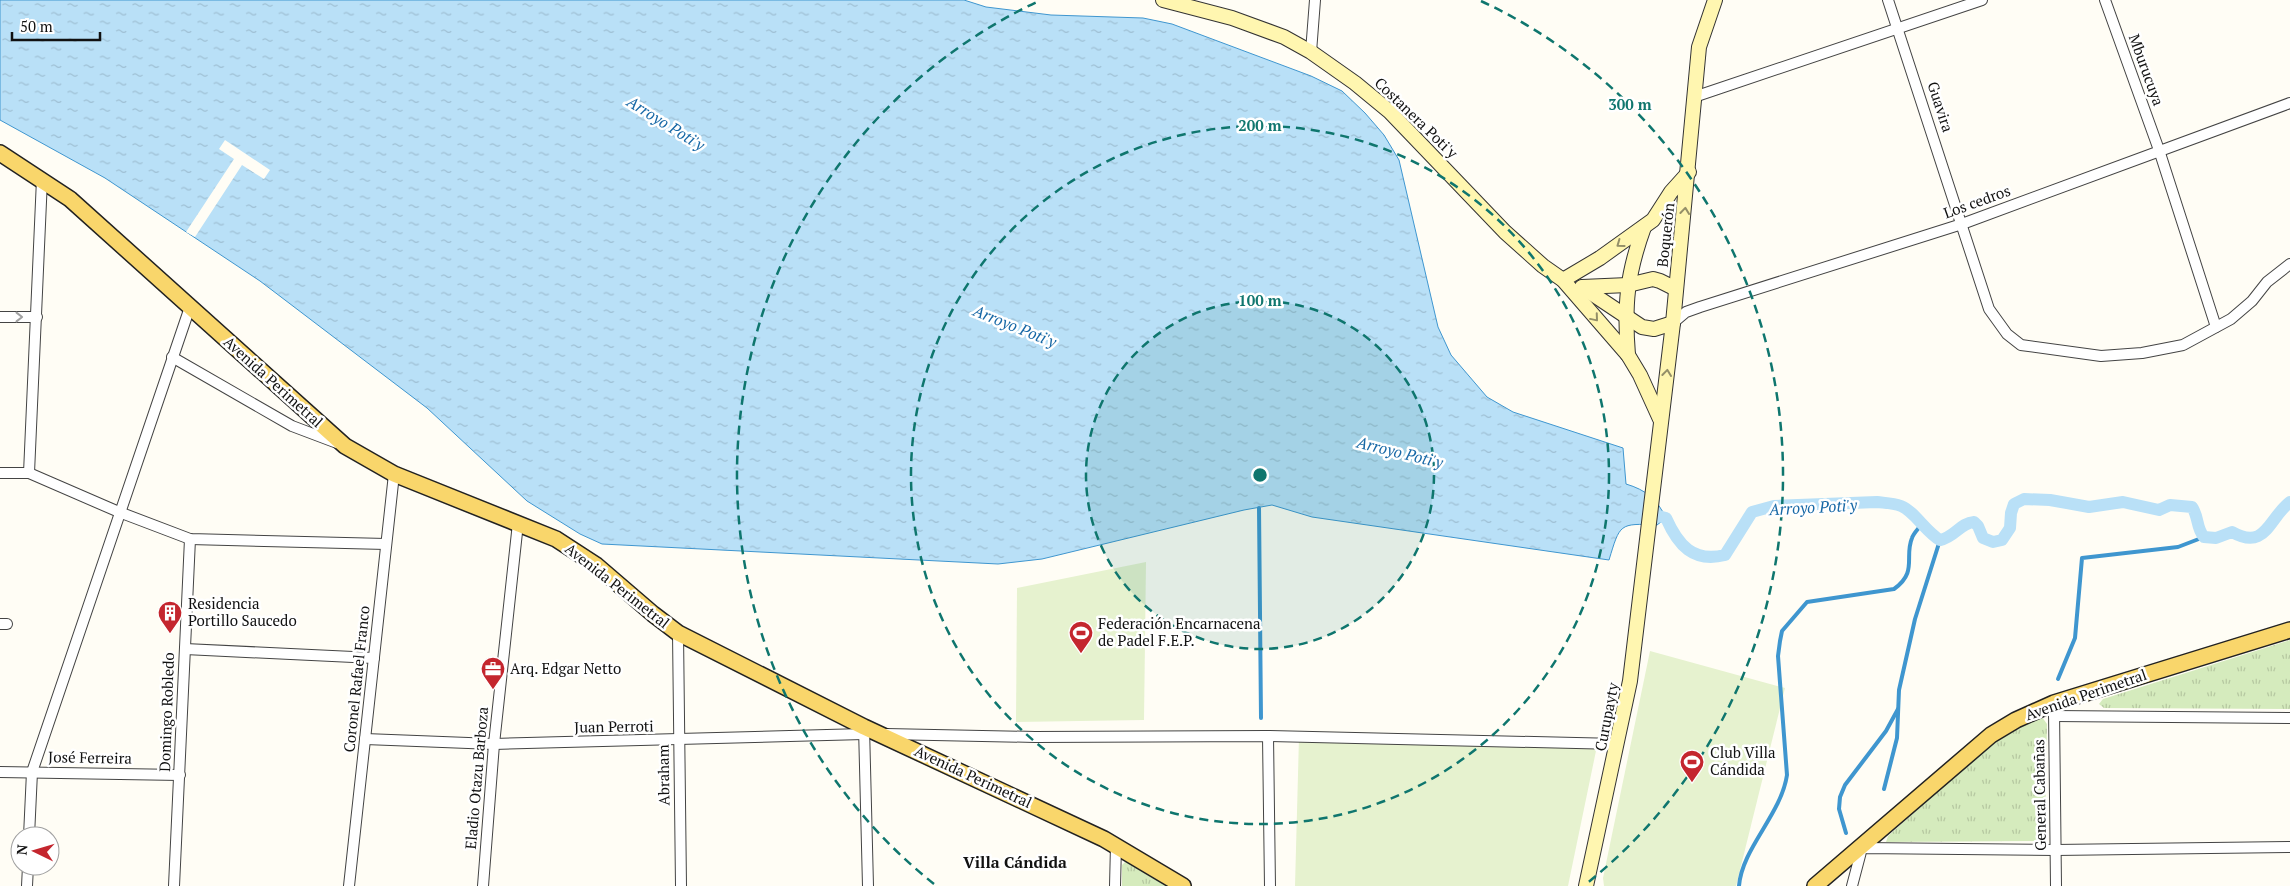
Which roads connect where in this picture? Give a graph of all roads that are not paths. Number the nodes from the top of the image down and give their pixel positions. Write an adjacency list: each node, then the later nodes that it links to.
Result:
1 (1163, 0): 7 (street, Costanera Poti'y)
2 (1314, 0): 9 (street)
3 (1715, 0): 10 (street, Boquerón)
4 (1888, 0): 8 (street, Guavira)
5 (1982, 0): 8 (street)
6 (2105, 0): 12 (street, Mburucuya)
7 (1180, 2): 9 (street, Costanera Poti'y)
8 (1898, 28): 10 (street); 18 (street, Guavira)
9 (1311, 52): 21 (street, Costanera Poti'y)
10 (1694, 97): 16 (street, Boquerón)
11 (2290, 103): 12 (street, Los cedros)
12 (2159, 150): 18 (street, Los cedros); 30 (street, Mburucuya)
13 (0, 153): 15 (main road, Avenida Perimetral)
14 (0, 164): 15 (street)
15 (19, 165): 17 (main road, Avenida Perimetral)
16 (1689, 172): 19 (street); 24 (street, Boquerón, one-way to 16)
17 (42, 179): 25 (main road, Avenida Perimetral); 27 (street)
18 (1962, 224): 29 (street, Los cedros); 30 (street, Guavira)
19 (1644, 226): 21 (street, one-way to 21); 22 (street)
20 (2290, 264): 30 (street, Guavira)
21 (1564, 280): 23 (street); 31 (street, Costanera Poti'y, one-way to 31)
22 (1628, 284): 23 (street); 24 (street); 28 (street)
23 (1582, 287): 28 (street)
24 (1676, 290): 29 (street, Boquerón)
25 (190, 307): 32 (street); 34 (main road, Avenida Perimetral)
26 (0, 317): 27 (street, one-way to 27)
27 (37, 317): 36 (street)
28 (1625, 318): 29 (street); 31 (street)
29 (1673, 323): 33 (street, Boquerón, one-way to 29)
30 (2216, 327)
31 (1628, 355): 33 (street, Costanera Poti'y)
32 (172, 357): 34 (street); 39 (street)
33 (1661, 421): 38 (street, Boquerón)
34 (345, 446): 37 (main road, Avenida Perimetral)
35 (0, 473): 36 (street)
36 (29, 473): 39 (street)
37 (394, 474): 40 (main road, Avenida Perimetral); 42 (street, Coronel Rafael Franco)
38 (1656, 476): 54 (street, Curupayty)
39 (120, 512): 41 (street); 56 (street)
40 (518, 523): 44 (main road, Avenida Perimetral); 53 (street, Eladio Otazu Barboza)
41 (190, 539): 42 (street); 45 (street, Domingo Robledo)
42 (386, 544): 46 (street, Coronel Rafael Franco)
43 (2290, 630): 47 (main road, Avenida Perimetral)
44 (678, 633): 49 (main road, Avenida Perimetral); 52 (street, Abraham)
45 (185, 649): 46 (street); 57 (street, Domingo Robledo)
46 (374, 658): 51 (street, Coronel Rafael Franco)
47 (2054, 710): 48 (street); 61 (main road, Avenida Perimetral); 62 (street, General Cabañas)
48 (2290, 718)
49 (869, 732): 50 (street, Juan Perroti); 52 (street, Juan Perroti); 59 (main road, Avenida Perimetral); 67 (street)
50 (1268, 736): 54 (street, Juan Perroti); 70 (street)
51 (365, 738): 53 (street, Juan Perroti); 64 (street, Coronel Rafael Franco)
52 (678, 740): 53 (street, Juan Perroti); 66 (street, Abraham)
53 (494, 744): 65 (street, Eladio Otazu Barboza)
54 (1618, 744): 71 (street, Curupayty)
55 (0, 772): 56 (street, José Ferreira)
56 (32, 772): 57 (street, José Ferreira); 58 (street)
57 (180, 775): 63 (street, Domingo Robledo)
58 (29, 826)
59 (1116, 845): 68 (street); 69 (main road, Avenida Perimetral)
60 (2290, 847): 62 (street)
61 (1862, 848): 62 (street); 72 (main road, Avenida Perimetral); 73 (street)
62 (2055, 850): 74 (street, General Cabañas)
63 (174, 886)
64 (349, 886)
65 (483, 886)
66 (681, 886)
67 (868, 886)
68 (1115, 886)
69 (1183, 886)
70 (1270, 886)
71 (1586, 886)
72 (1815, 886)
73 (1852, 886)
74 (2056, 886)

